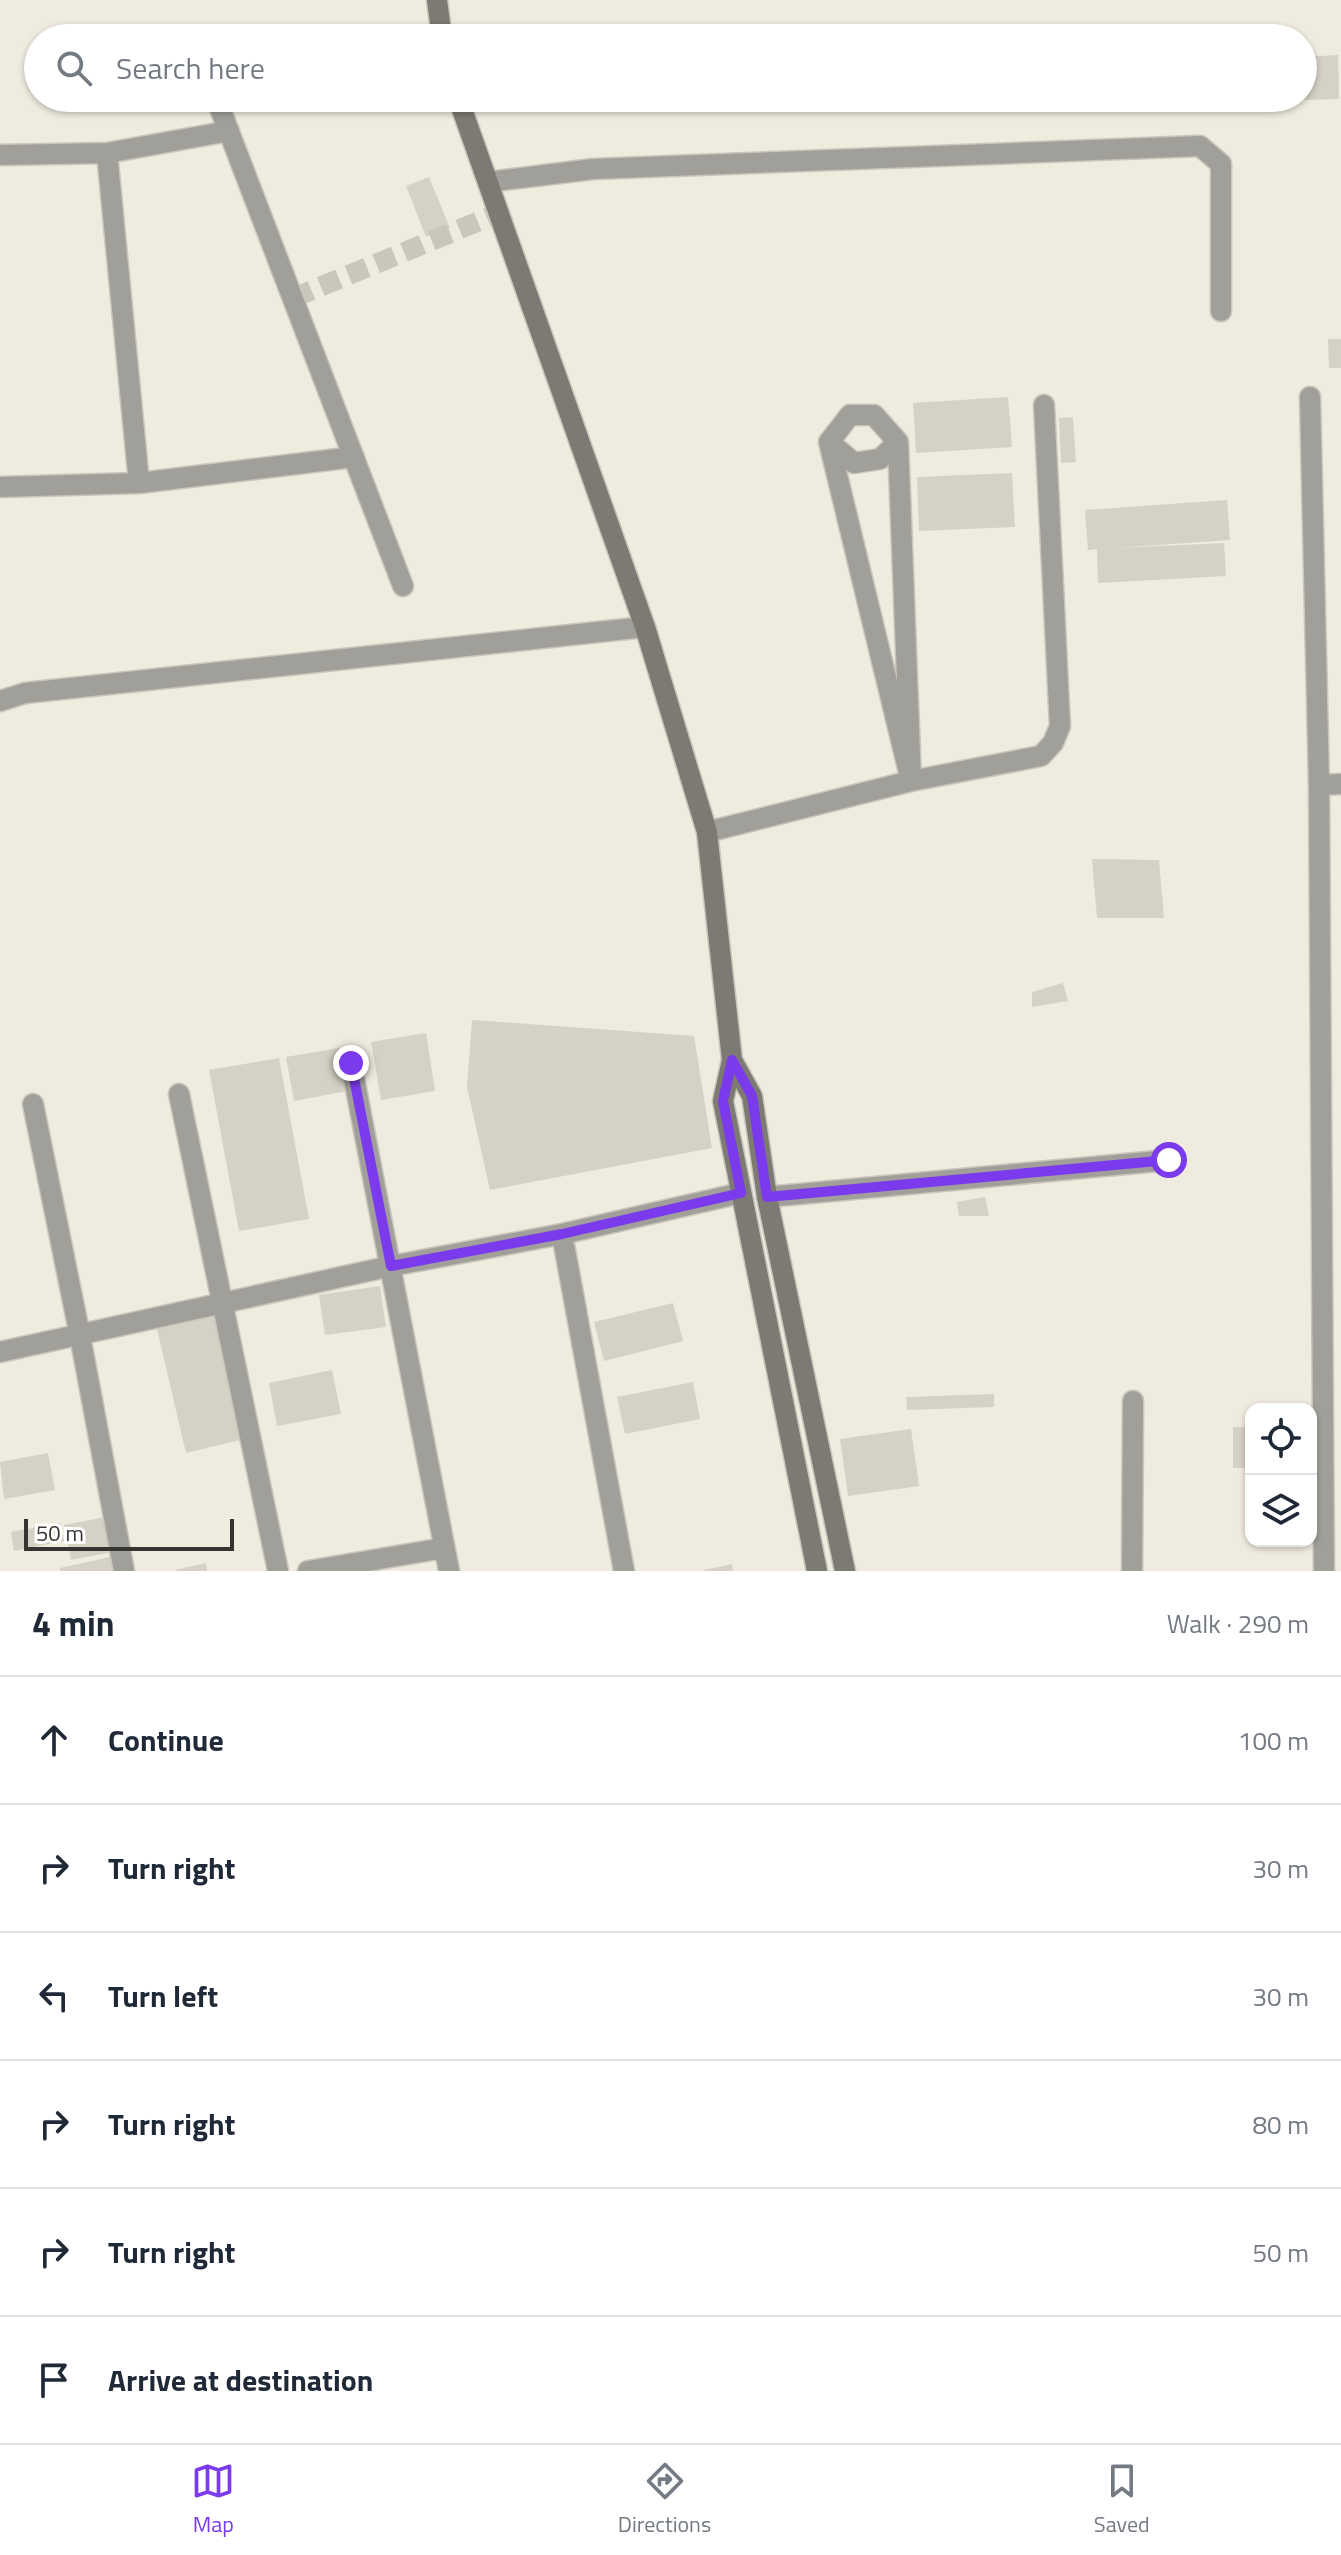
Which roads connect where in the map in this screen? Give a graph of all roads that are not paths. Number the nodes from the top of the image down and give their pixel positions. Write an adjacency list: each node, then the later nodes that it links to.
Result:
1 (437, 0): 2 (street)
2 (440, 24)
3 (222, 112): 5 (street)
4 (463, 112): 8 (street)
5 (229, 131): 6 (street); 14 (street)
6 (107, 153): 7 (street); 15 (street)
7 (0, 155)
8 (488, 182): 9 (street); 18 (street)
9 (1221, 311)
10 (1310, 397): 22 (street)
11 (1044, 405): 20 (street)
12 (829, 442): 13 (street); 13 (street); 20 (street)
13 (898, 442): 20 (street)
14 (354, 457): 15 (street); 17 (street)
15 (139, 483): 16 (street)
16 (0, 487)
17 (403, 586)
18 (645, 627): 19 (street); 23 (street)
19 (0, 701)
20 (911, 781): 23 (street)
21 (1341, 784): 22 (street)
22 (1319, 785): 46 (street)
23 (707, 832): 24 (street)
24 (732, 1060): 29 (street); 30 (street)
25 (351, 1063): 32 (street)
26 (179, 1094): 33 (street)
27 (33, 1104): 34 (street)
28 (1169, 1160): 30 (street)
29 (741, 1193): 31 (street); 43 (street)
30 (767, 1197): 44 (street)
31 (562, 1234): 32 (street); 42 (street)
32 (391, 1266): 33 (street); 37 (street)
33 (224, 1304): 34 (street); 39 (street)
34 (80, 1336): 35 (street); 38 (street)
35 (0, 1352)
36 (1133, 1401): 45 (street)
37 (444, 1548): 40 (street); 41 (street)
38 (124, 1571)
39 (278, 1571)
40 (308, 1571)
41 (449, 1571)
42 (624, 1571)
43 (817, 1571)
44 (845, 1571)
45 (1132, 1571)
46 (1324, 1571)

